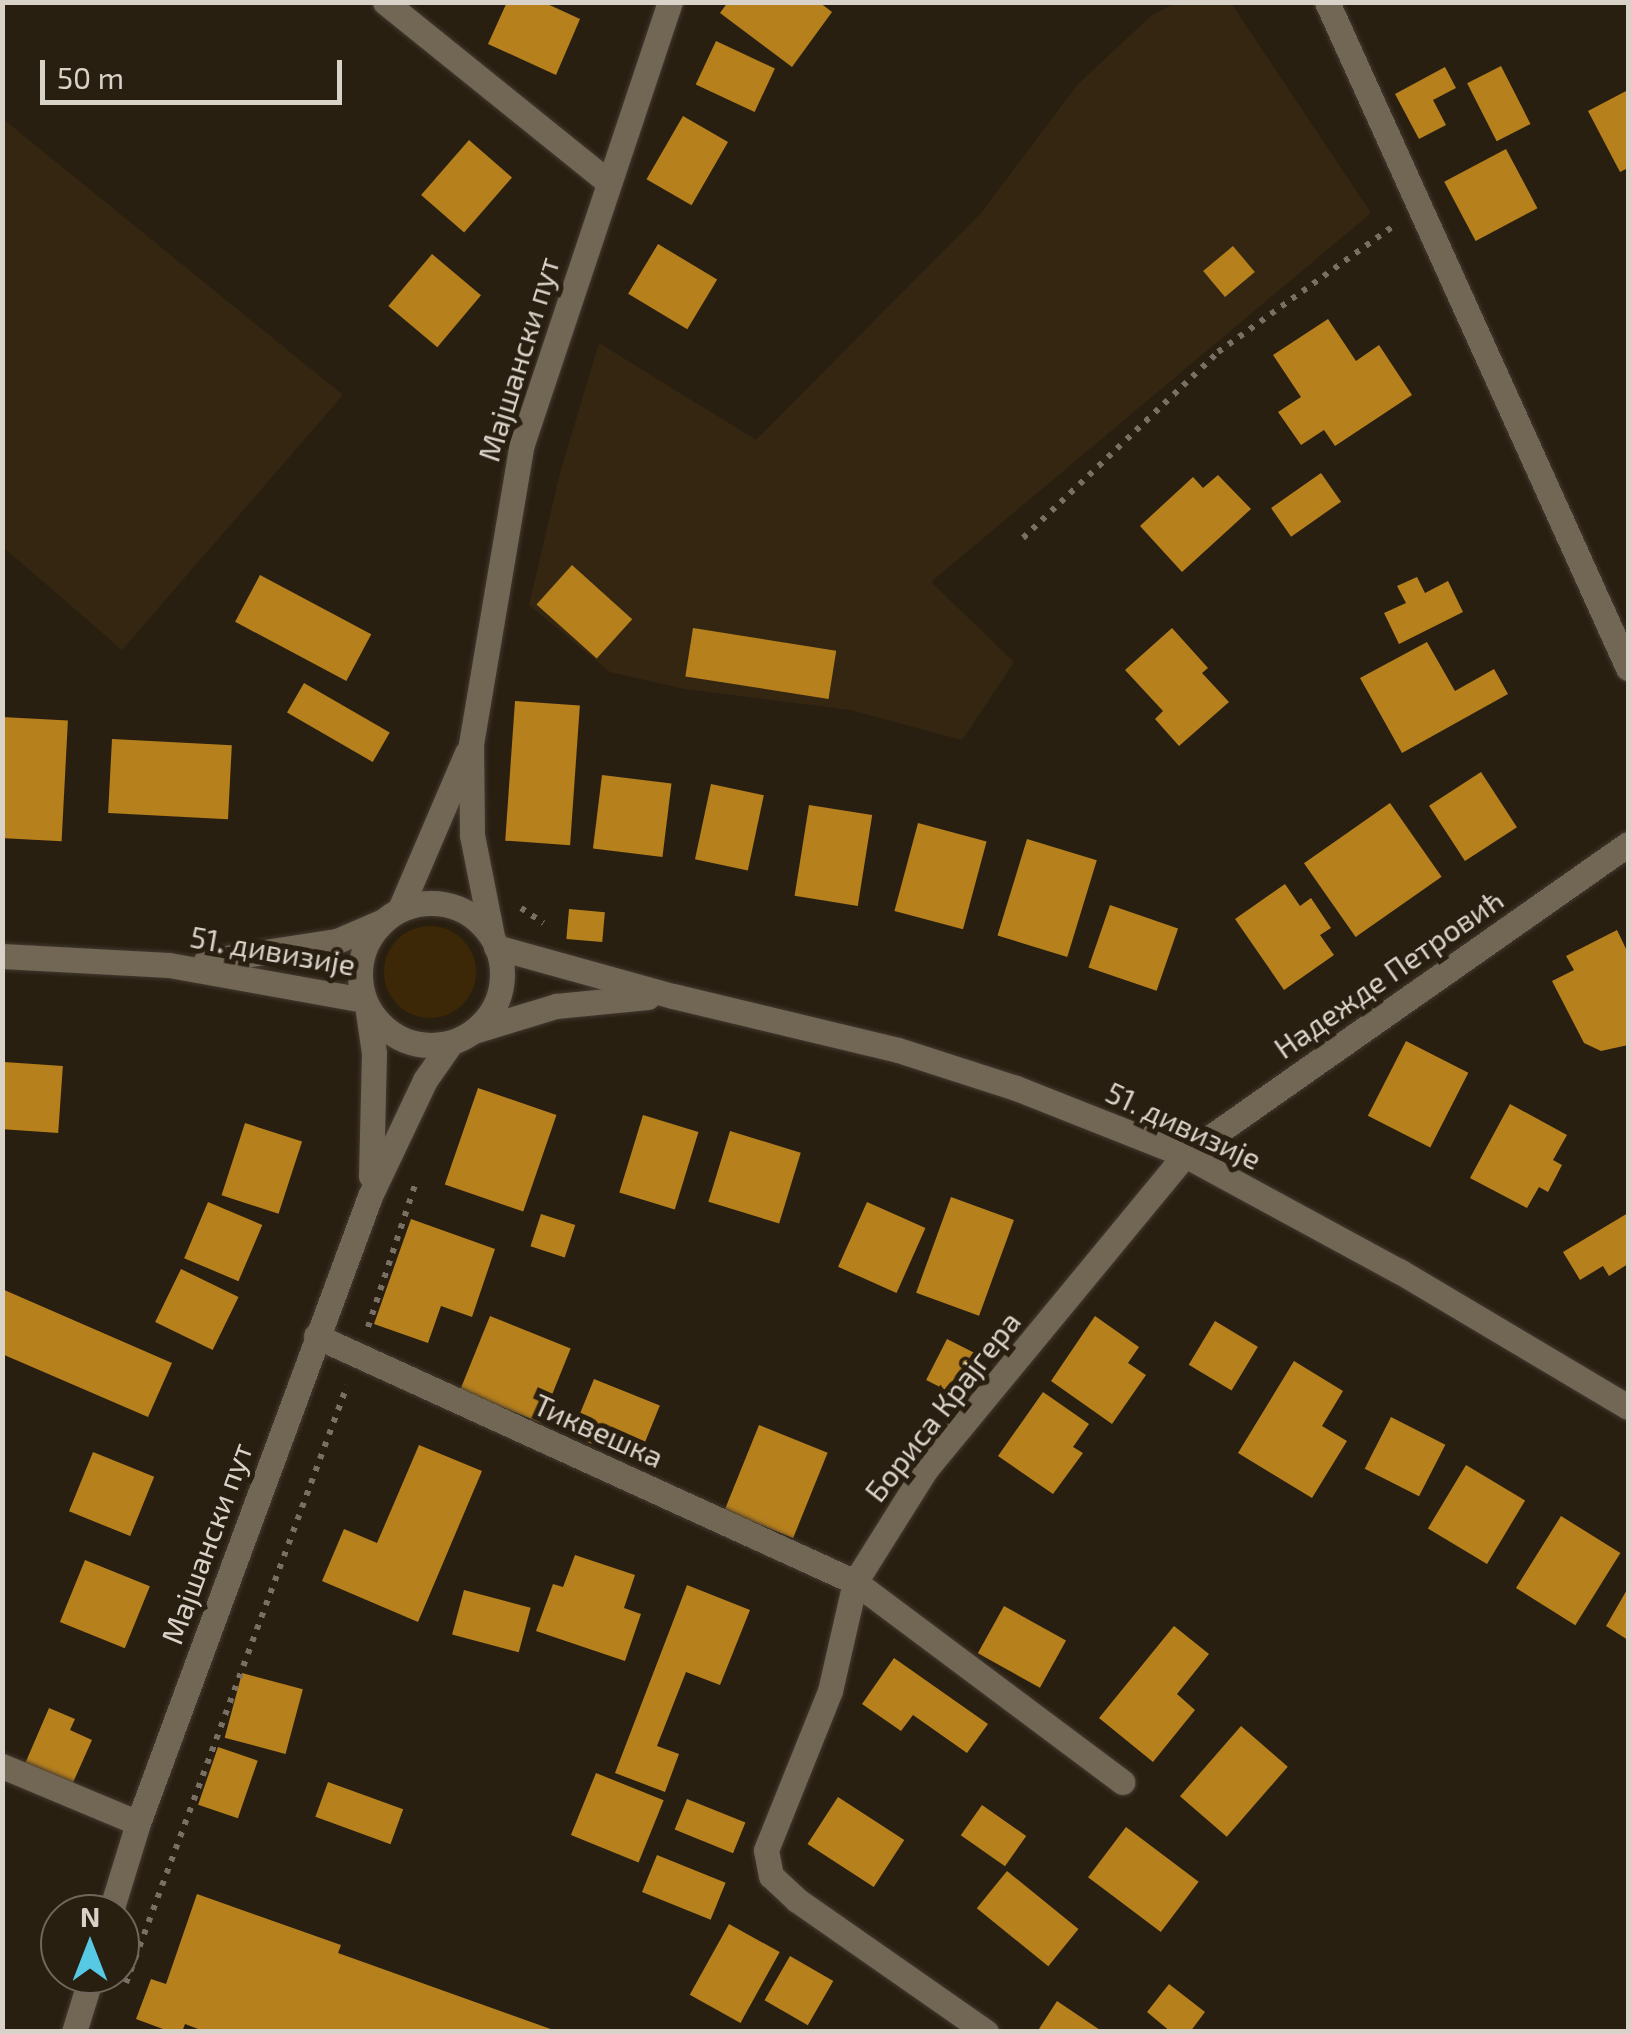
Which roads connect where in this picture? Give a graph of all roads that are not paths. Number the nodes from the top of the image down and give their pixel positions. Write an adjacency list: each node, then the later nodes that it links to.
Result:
1 (385, 2): 4 (street)
2 (670, 2): 4 (street, Мајшански пут)
3 (1327, 2): 5 (street)
4 (607, 181): 6 (street, Мајшански пут)
5 (1628, 668)
6 (471, 744): 8 (street, Мајшански пут); 9 (street, Мајшански пут)
7 (1628, 844): 15 (street, Надежде Петровић)
8 (390, 915): 9 (street); 11 (street, 51. дивизије); 13 (street)
9 (494, 941): 12 (street, 51. дивизије); 14 (street)
10 (2, 956): 11 (street, 51. дивизије)
11 (170, 965): 13 (street, 51. дивизије)
12 (673, 996): 14 (street, 51. дивизије); 15 (street, 51. дивизије)
13 (366, 1005): 14 (street); 16 (street, Мајшански пут)
14 (462, 1037): 16 (street, Мајшански пут)
15 (1185, 1156): 18 (street, 51. дивизије); 19 (street, Бориса Крајгера)
16 (370, 1196): 17 (street, Мајшански пут)
17 (316, 1336): 19 (street, Тиквешка); 22 (street, Мајшански пут)
18 (1628, 1407)
19 (855, 1582): 21 (street, Тиквешка); 26 (street, Бориса Крајгера)
20 (2, 1766): 22 (street)
21 (1122, 1782)
22 (138, 1823): 23 (street, Мајшански пут)
23 (116, 1894)
24 (86, 1994): 25 (street)
25 (74, 2032)
26 (986, 2032)

